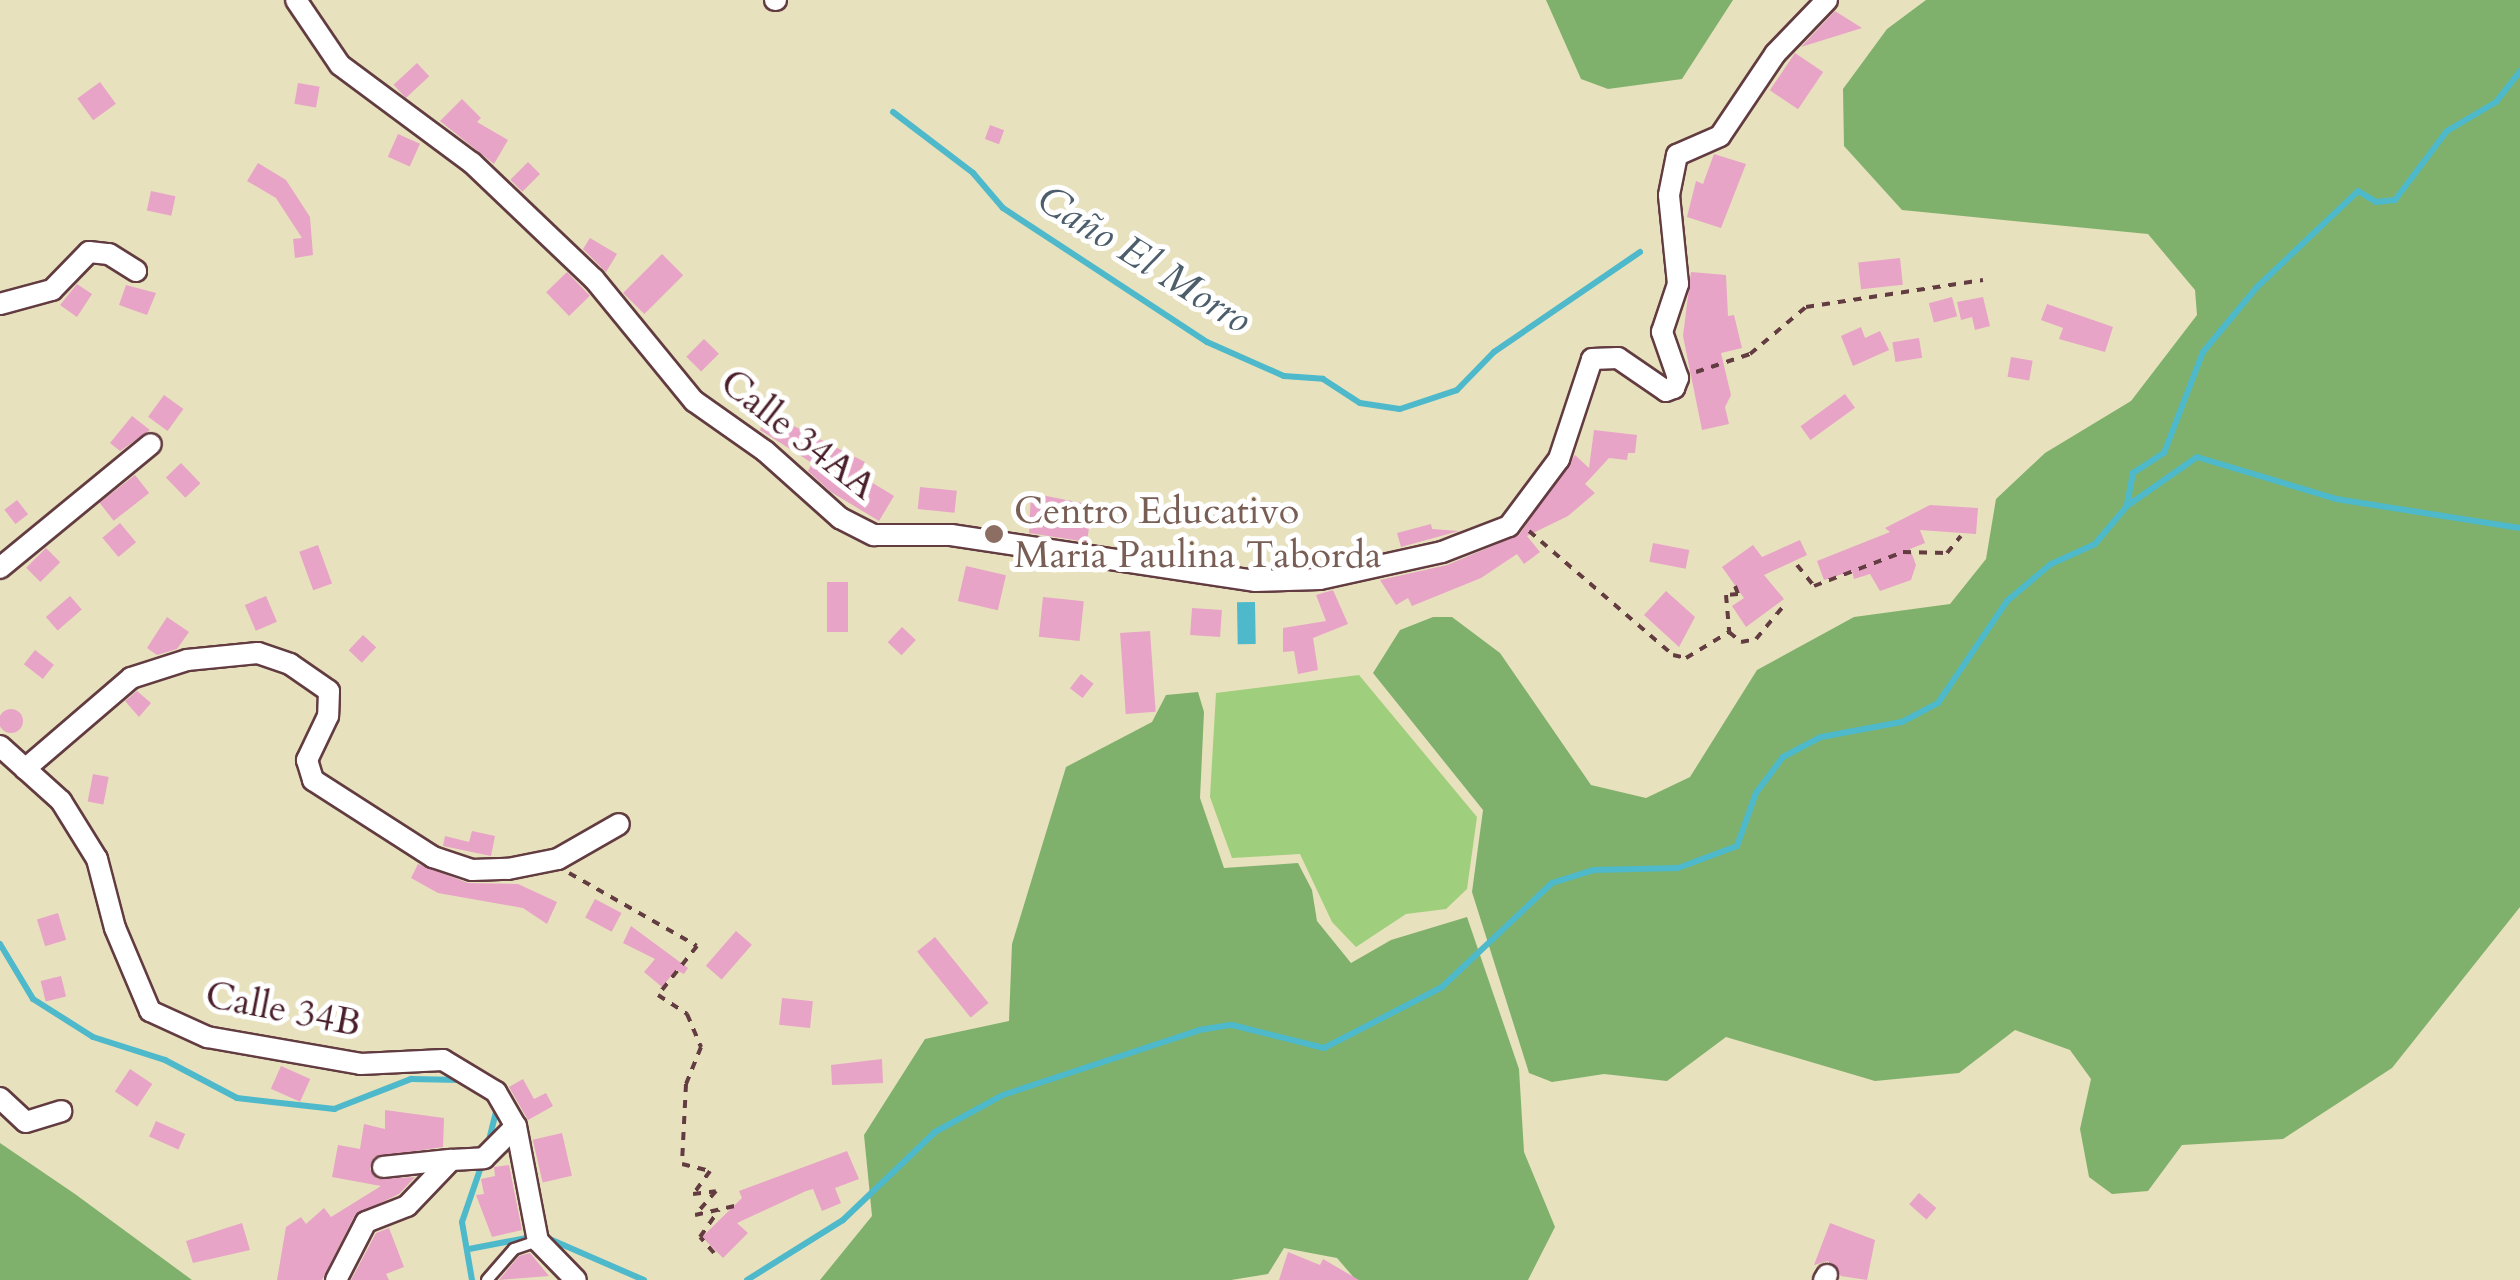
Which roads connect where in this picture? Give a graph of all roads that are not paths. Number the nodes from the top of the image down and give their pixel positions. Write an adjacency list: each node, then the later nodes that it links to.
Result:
1 (296, 0): 2 (street, Calle 34AA)
2 (1827, 0)
3 (136, 271): 4 (street)
4 (0, 304)
5 (151, 444): 6 (street)
6 (0, 568)
7 (0, 746): 8 (street, Calle 34B)
8 (25, 769): 9 (street); 12 (street, Calle 34B)
9 (618, 824)
10 (0, 1098): 11 (street)
11 (61, 1111)
12 (516, 1126): 13 (street); 15 (street, Calle 34B)
13 (452, 1160): 14 (street); 16 (street)
14 (383, 1167)
15 (537, 1237): 17 (lane); 18 (street)
16 (336, 1280)
17 (487, 1280)
18 (576, 1280)

